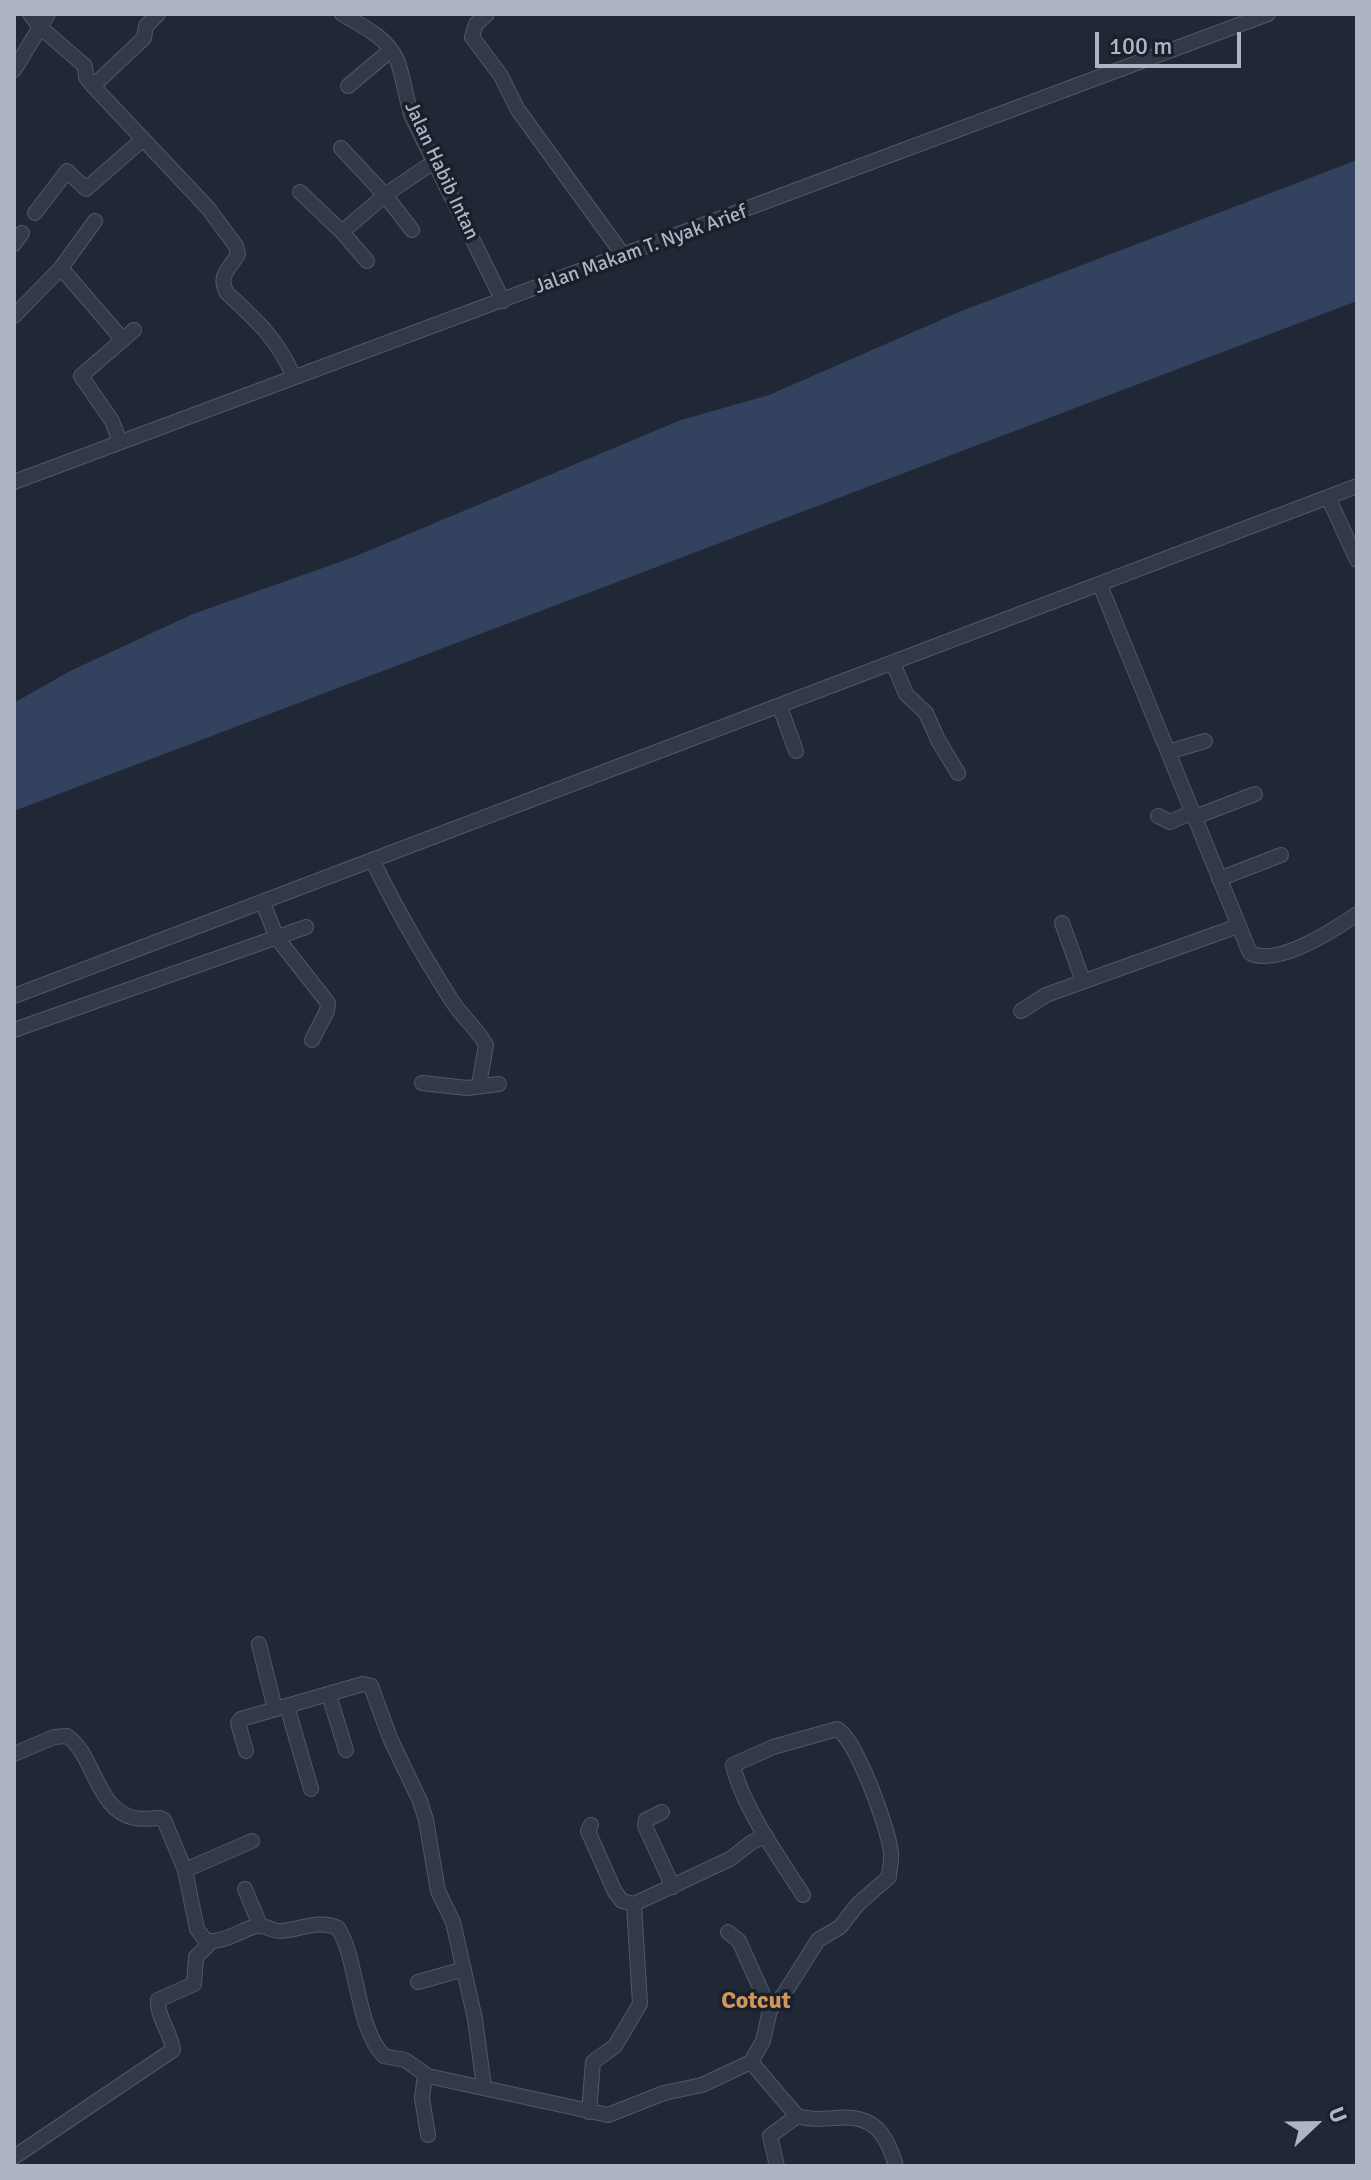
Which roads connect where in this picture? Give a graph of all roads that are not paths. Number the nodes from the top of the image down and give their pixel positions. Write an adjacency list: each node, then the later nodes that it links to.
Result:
1 (30, 14): 6 (street)
2 (158, 14): 9 (street)
3 (342, 14): 7 (street)
4 (487, 14): 20 (street)
5 (1264, 15): 20 (street, Jalan Makam T. Nyak Arief)
6 (44, 21): 8 (street); 9 (street)
7 (391, 50): 10 (street); 13 (street, Jalan Habib Intan)
8 (14, 70)
9 (93, 86): 11 (street)
10 (348, 86)
11 (142, 140): 16 (street); 25 (street)
12 (341, 148): 15 (street)
13 (435, 161): 15 (street); 23 (street, Jalan Habib Intan)
14 (300, 192): 19 (street)
15 (385, 195): 18 (street); 19 (street)
16 (35, 213)
17 (95, 221): 22 (street)
18 (412, 230)
19 (342, 232): 21 (street)
20 (624, 256): 23 (street, Jalan Makam T. Nyak Arief)
21 (367, 261)
22 (61, 268): 24 (street); 26 (street)
23 (503, 301): 25 (street, Jalan Makam T. Nyak Arief)
24 (14, 316)
25 (294, 377): 26 (street, Jalan Makam T. Nyak Arief)
26 (120, 442): 27 (street, Jalan Makam T. Nyak Arief)
27 (14, 482)
28 (1357, 486): 29 (street)
29 (1333, 509): 30 (street); 31 (street)
30 (1357, 560)
31 (1102, 590): 32 (street); 36 (street)
32 (895, 667): 33 (street); 37 (street)
33 (780, 707): 35 (street); 42 (street)
34 (1205, 741): 36 (street)
35 (793, 745)
36 (1168, 752): 39 (street)
37 (958, 773)
38 (1255, 794): 39 (street)
39 (1194, 815): 40 (street); 43 (street)
40 (1158, 816)
41 (1281, 855): 43 (street)
42 (373, 861): 44 (street); 57 (street)
43 (1219, 879): 47 (street)
44 (264, 906): 49 (street); 51 (street)
45 (1357, 914): 47 (street)
46 (1062, 923): 50 (street)
47 (1238, 926): 50 (street)
48 (306, 927): 49 (street)
49 (276, 936): 53 (street); 54 (street)
50 (1083, 981): 52 (street)
51 (14, 996)
52 (1021, 1011)
53 (14, 1030)
54 (312, 1040)
55 (422, 1083): 57 (street)
56 (499, 1084): 57 (street)
57 (479, 1085)
58 (259, 1644): 60 (street)
59 (329, 1695): 60 (street); 61 (street); 77 (street)
60 (281, 1708): 62 (street); 64 (street)
61 (346, 1750)
62 (246, 1751)
63 (14, 1754): 69 (street)
64 (311, 1789)
65 (662, 1812): 70 (street)
66 (591, 1825): 73 (street)
67 (766, 1836): 70 (street); 72 (street); 79 (street)
68 (252, 1841): 69 (street)
69 (185, 1870): 76 (street)
70 (673, 1887): 73 (street)
71 (245, 1889): 74 (street)
72 (803, 1895)
73 (634, 1904): 83 (street)
74 (260, 1925): 76 (street); 81 (street)
75 (728, 1932): 79 (street)
76 (211, 1942): 86 (street)
77 (464, 1969): 78 (street); 82 (street)
78 (418, 1982)
79 (770, 2010): 80 (street)
80 (751, 2062): 83 (street); 84 (street)
81 (425, 2075): 82 (street); 85 (street)
82 (484, 2087): 83 (street)
83 (589, 2112)
84 (797, 2116): 87 (street); 88 (street)
85 (428, 2135)
86 (14, 2157)
87 (777, 2166)
88 (896, 2166)

